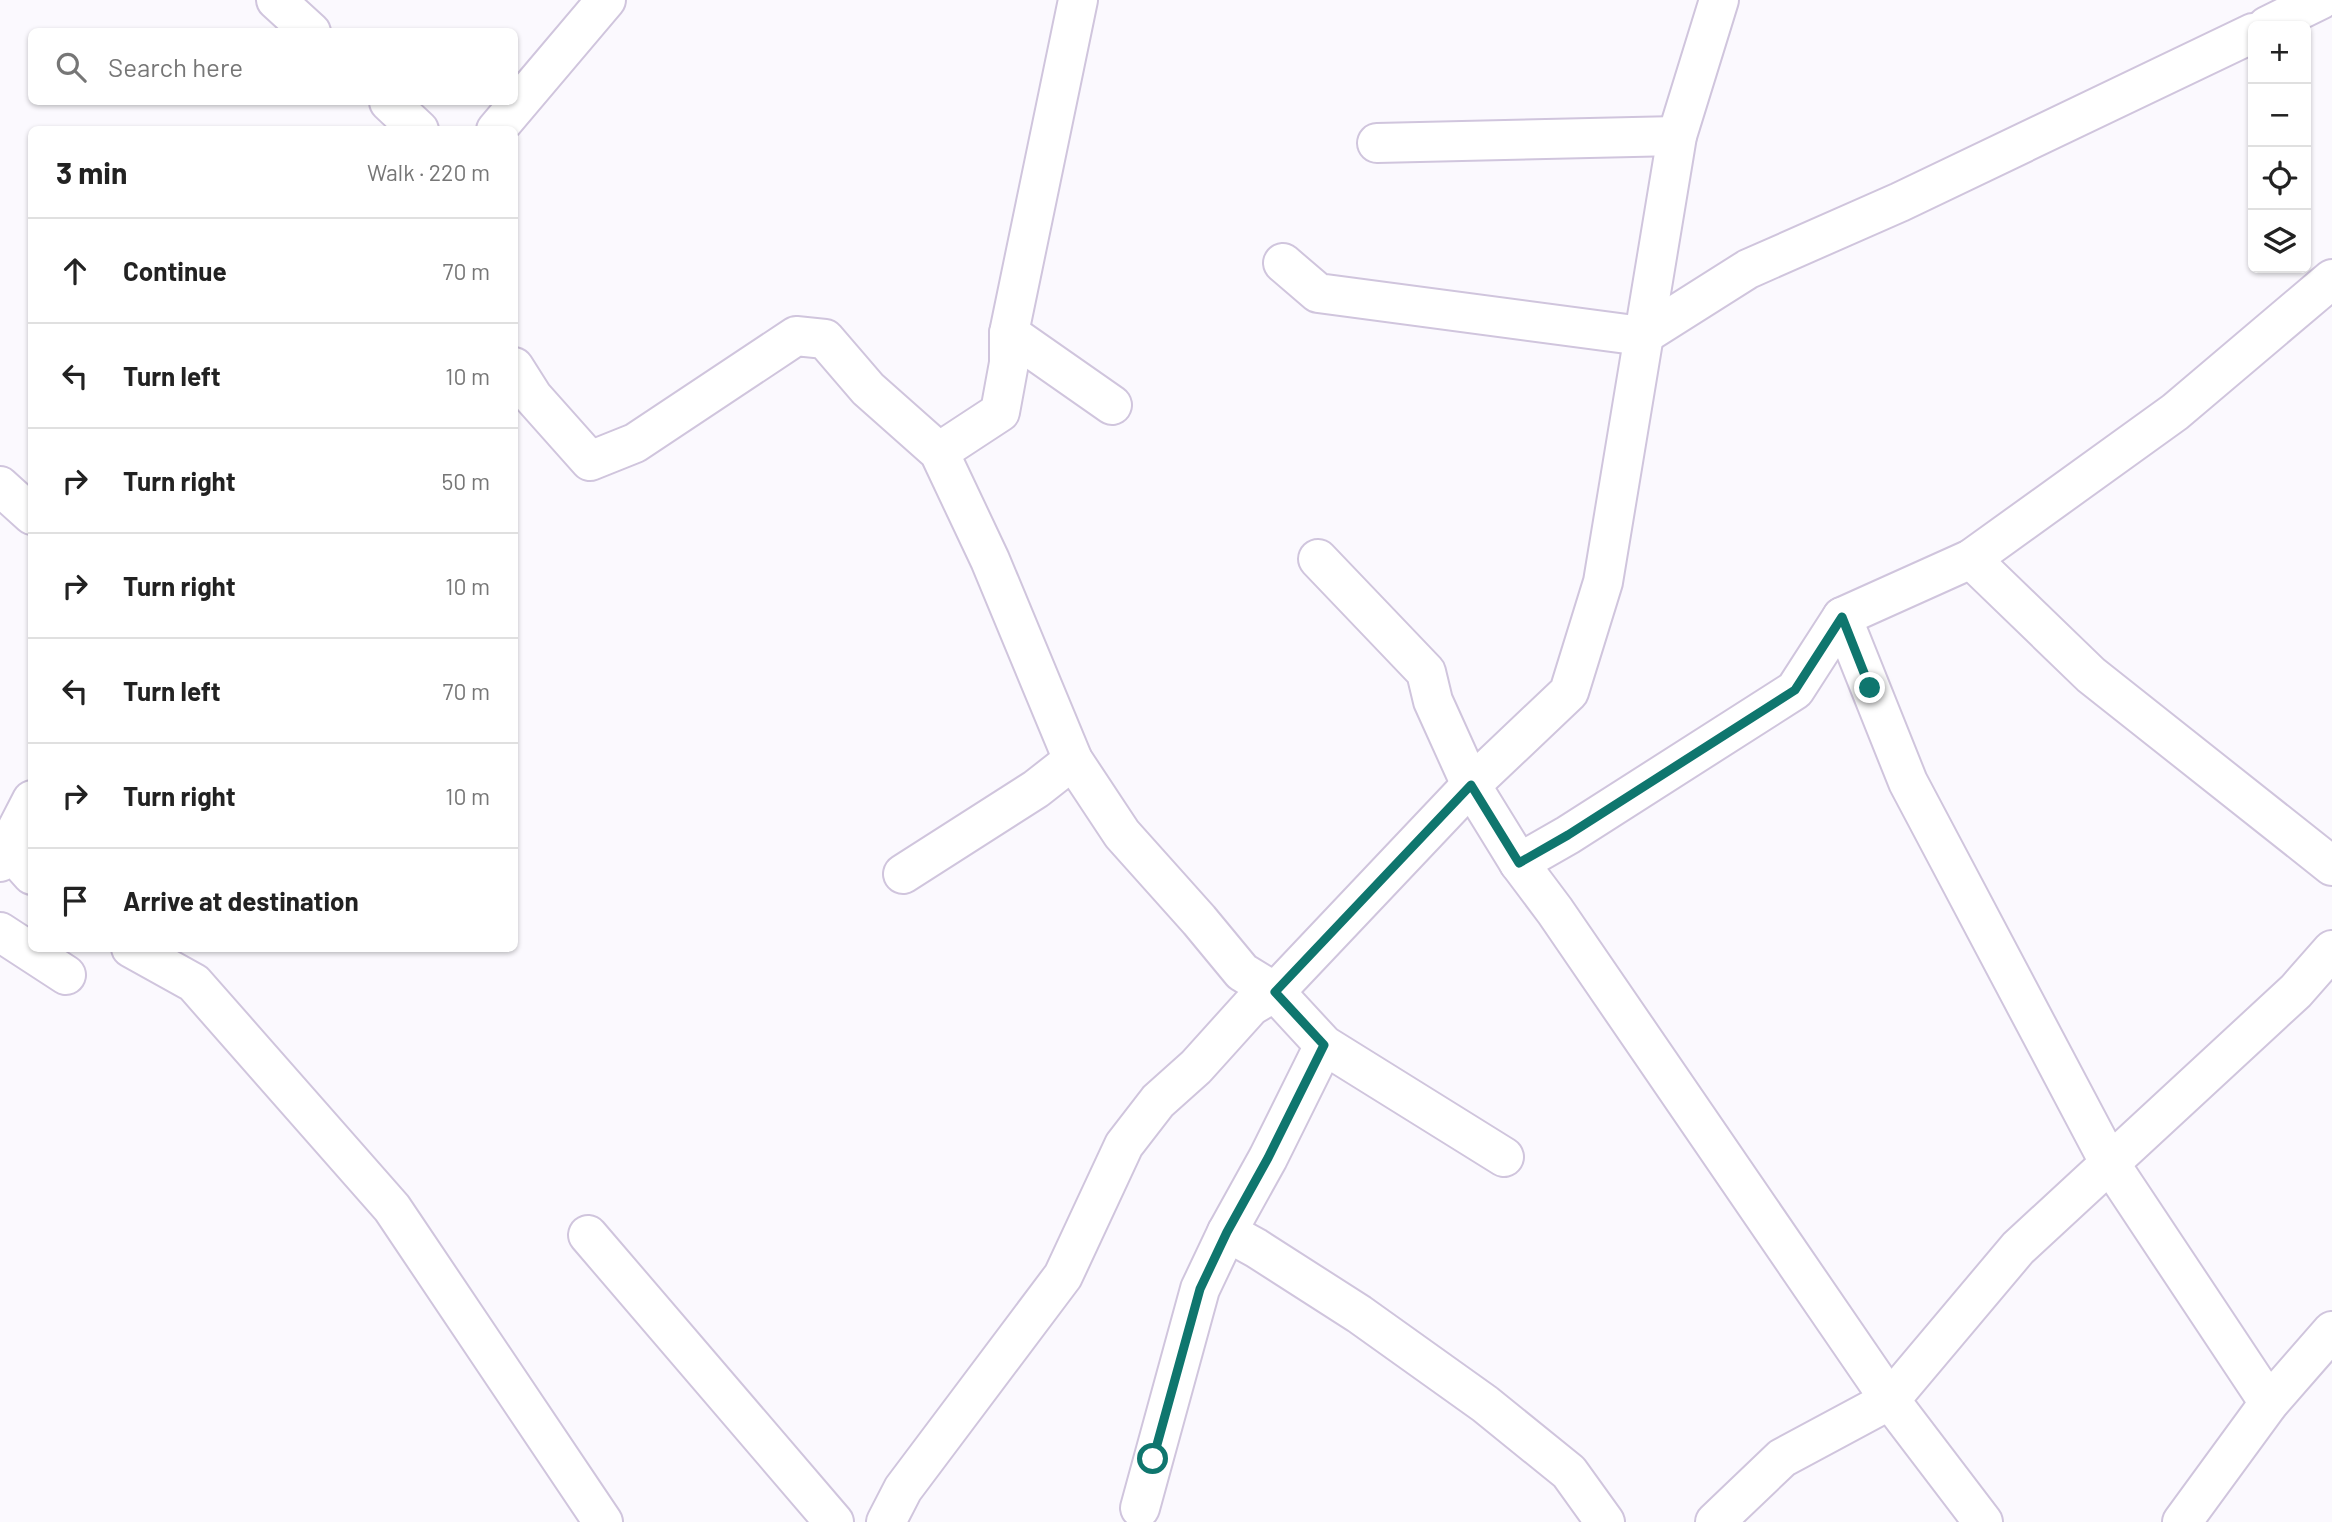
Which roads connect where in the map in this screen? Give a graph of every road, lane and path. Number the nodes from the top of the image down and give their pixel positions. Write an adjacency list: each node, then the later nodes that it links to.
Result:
1 (276, 0): 7 (street)
2 (1078, 0): 18 (street)
3 (1719, 0): 14 (street)
4 (2320, 0): 6 (street)
5 (602, 2): 9 (street)
6 (2277, 21)
7 (307, 28)
8 (2248, 35): 19 (street)
9 (518, 103)
10 (392, 105): 12 (street)
11 (517, 105): 13 (street)
12 (415, 126)
13 (499, 126)
14 (1677, 135): 15 (street); 19 (street)
15 (1377, 143)
16 (1283, 263): 19 (street)
17 (2332, 279): 26 (street)
18 (1009, 333): 21 (street); 22 (street)
19 (1642, 336): 29 (street)
20 (518, 373): 22 (street)
21 (1112, 405)
22 (939, 452): 28 (street)
23 (0, 486): 24 (street)
24 (28, 511)
25 (1318, 559): 29 (street)
26 (1971, 559): 27 (street); 33 (street)
27 (1842, 617): 32 (street); 44 (street)
28 (1073, 760): 34 (street); 41 (street)
29 (1471, 785): 32 (street); 41 (street)
30 (28, 813): 31 (street)
31 (13, 861)
32 (1519, 863): 48 (street)
33 (2332, 866)
34 (903, 874)
35 (0, 932): 36 (street)
36 (28, 950)
37 (2332, 950): 44 (street)
38 (31, 952): 40 (street)
39 (138, 952): 52 (street)
40 (66, 975)
41 (1275, 992): 42 (street); 50 (street)
42 (1324, 1045): 43 (street); 45 (street)
43 (1504, 1157)
44 (2109, 1162): 48 (street); 49 (street)
45 (1227, 1232): 51 (street); 55 (street)
46 (588, 1235): 53 (street)
47 (2332, 1331): 49 (street)
48 (1890, 1401): 56 (street); 57 (street)
49 (2269, 1403): 58 (street)
50 (894, 1505): 54 (street)
51 (1140, 1508)
52 (603, 1522)
53 (834, 1522)
54 (846, 1522)
55 (1605, 1522)
56 (1715, 1522)
57 (1983, 1522)
58 (2182, 1522)

